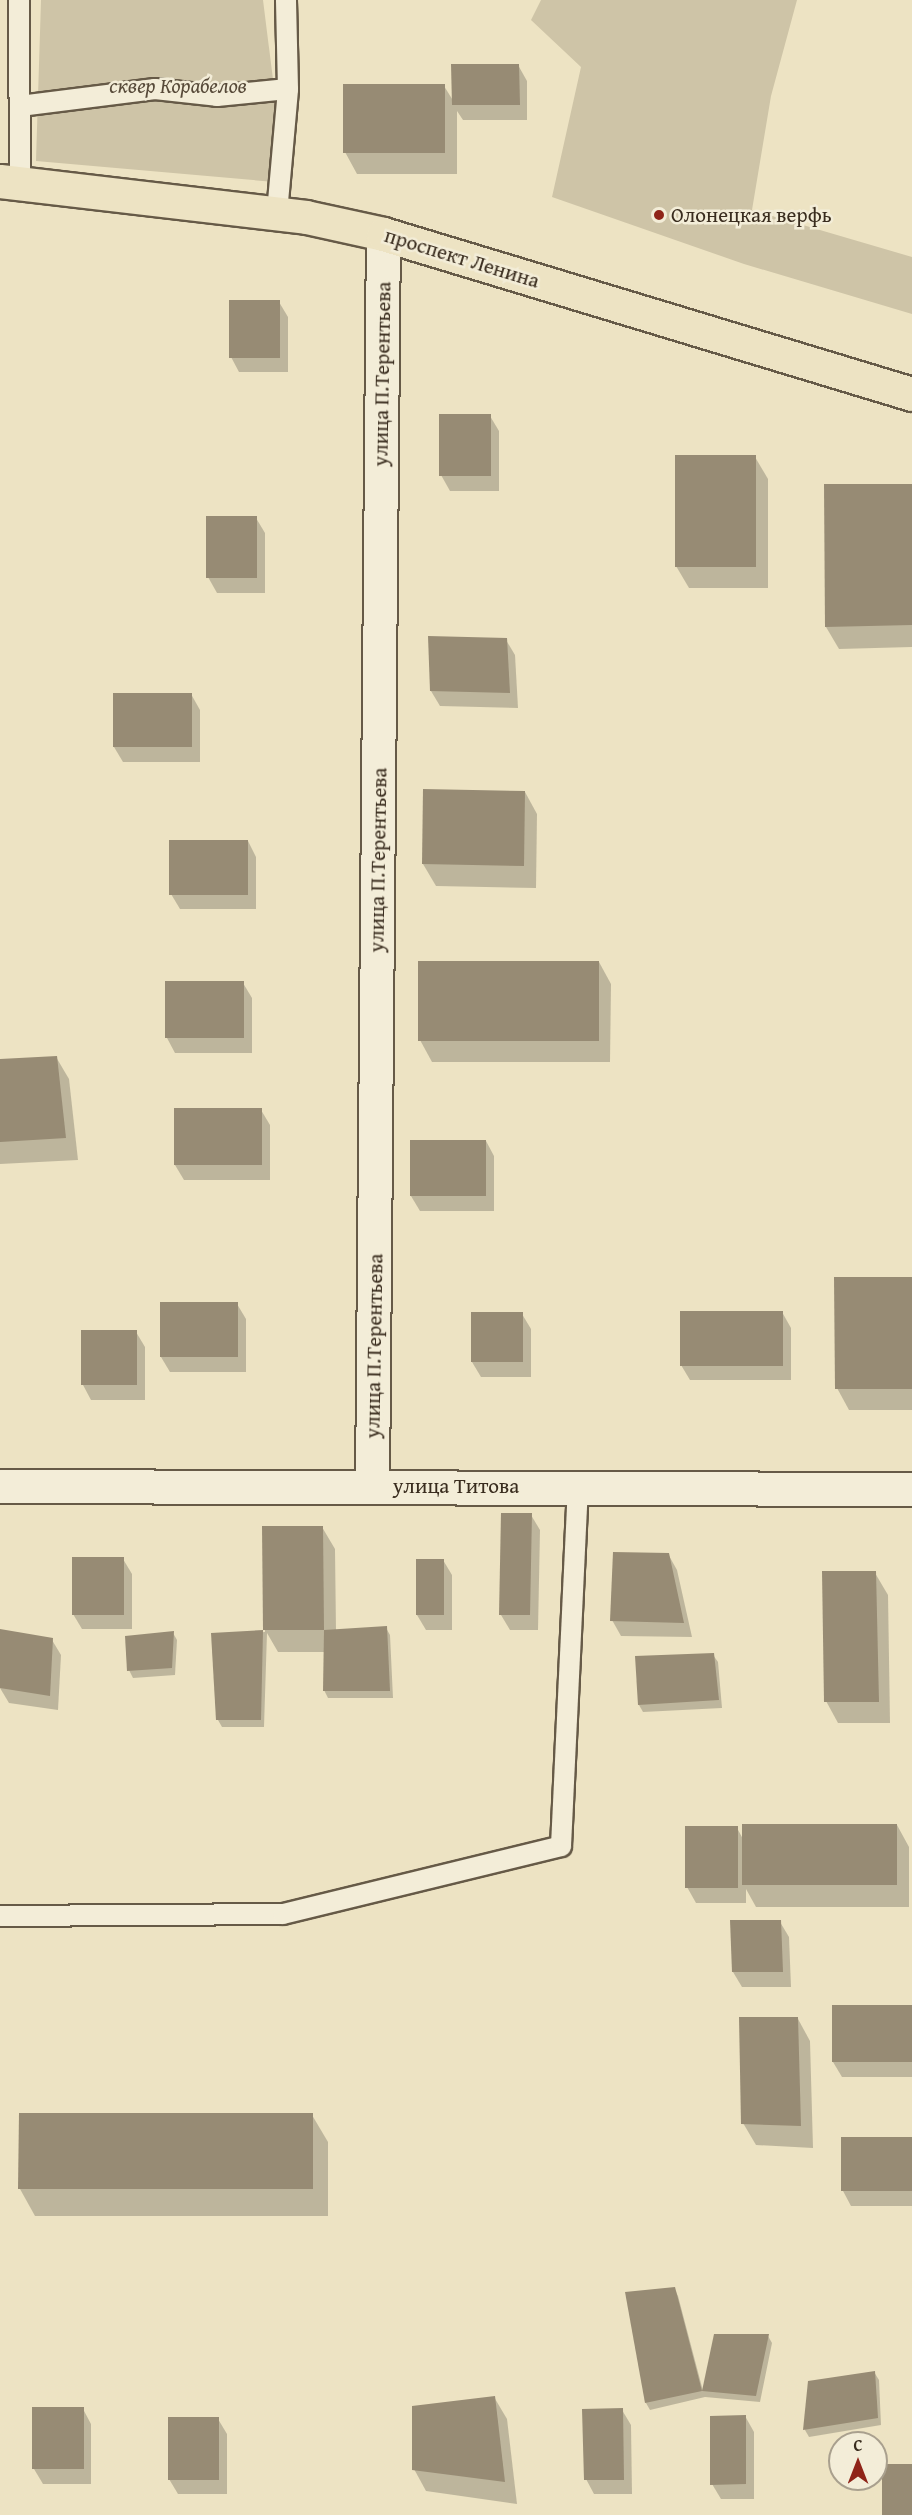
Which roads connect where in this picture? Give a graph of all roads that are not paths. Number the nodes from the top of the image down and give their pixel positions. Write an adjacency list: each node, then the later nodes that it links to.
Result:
1 (19, 0): 4 (lane)
2 (286, 0): 3 (lane)
3 (288, 89): 4 (lane); 6 (lane)
4 (20, 106): 5 (lane)
5 (10, 182): 6 (main road, проспект Ленина)
6 (277, 213): 7 (main road, проспект Ленина)
7 (383, 234): 8 (main road, проспект Ленина); 10 (street, улица П.Терентьева)
8 (912, 394)
9 (0, 1486): 10 (street, улица Титова)
10 (372, 1486): 11 (street, улица Титова)
11 (578, 1487): 12 (street, улица Титова); 13 (lane)
12 (912, 1489)
13 (0, 1916)

